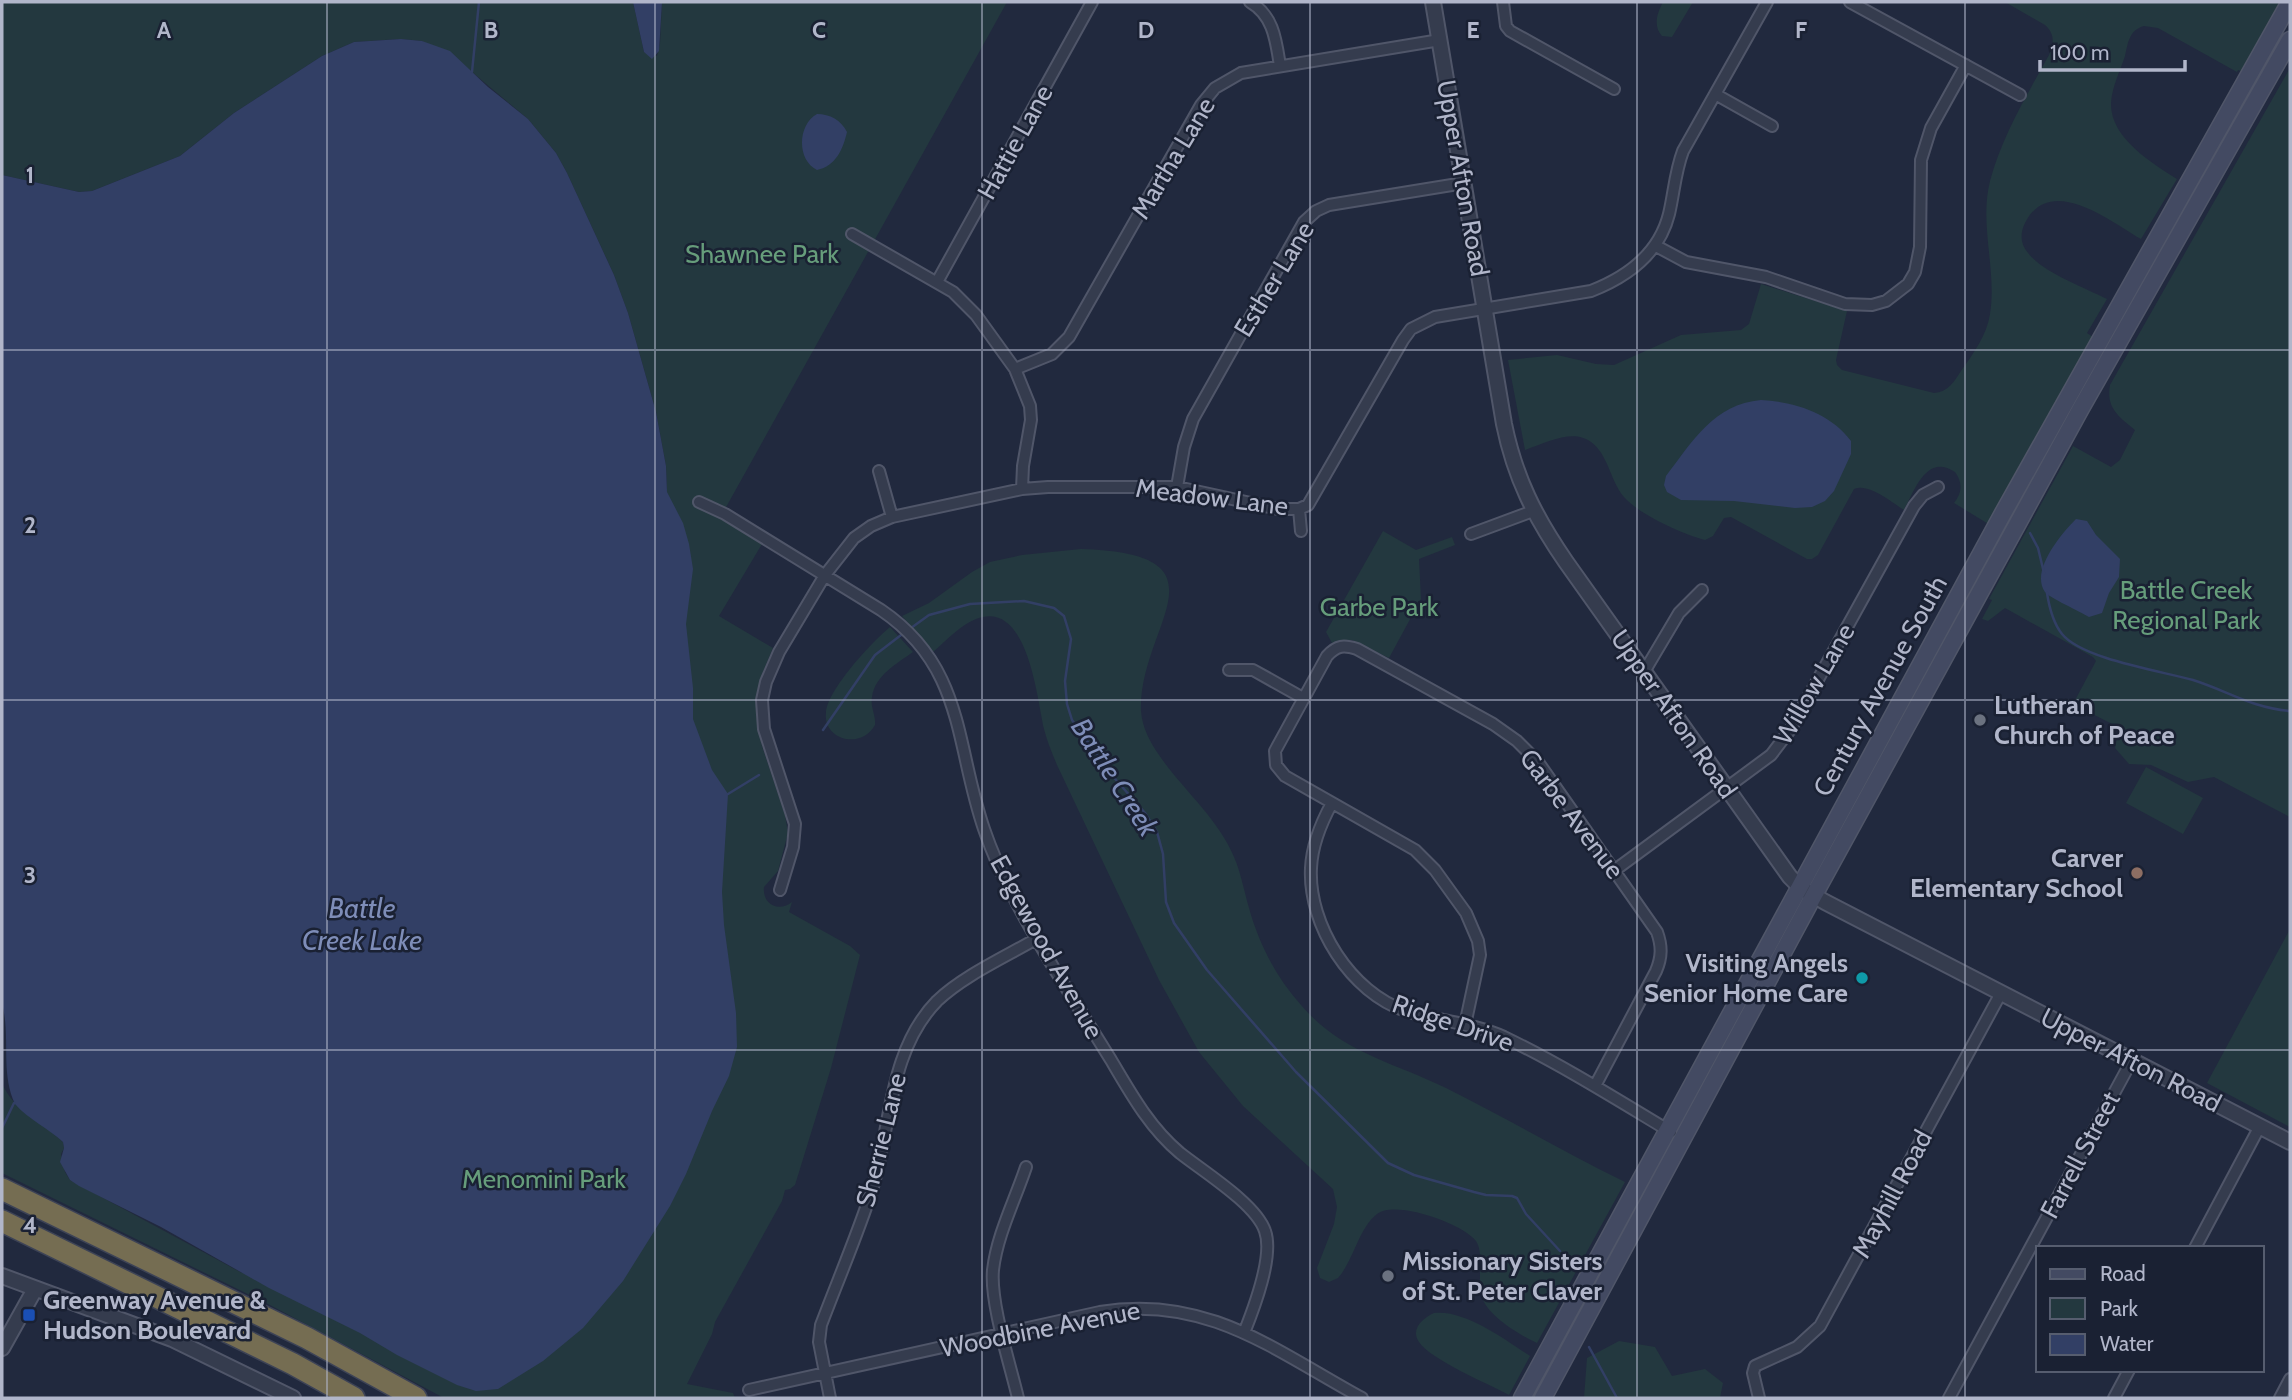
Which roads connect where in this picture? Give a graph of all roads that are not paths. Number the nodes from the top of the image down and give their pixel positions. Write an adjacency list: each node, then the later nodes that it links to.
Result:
1 (1092, 2): 19 (street, Hattie Lane)
2 (1250, 2): 11 (street)
3 (1433, 2): 8 (street, Upper Afton Road)
4 (1503, 2): 12 (street)
5 (1767, 2): 13 (street, Meadow Lane)
6 (1850, 2): 10 (street)
7 (2290, 2): 40 (main road, Century Avenue South)
8 (1440, 40): 11 (street, Martha Lane); 16 (street, Upper Afton Road)
9 (2290, 40): 42 (main road, Century Avenue South)
10 (1966, 65): 14 (street); 18 (street)
11 (1280, 66): 21 (street, Martha Lane)
12 (1614, 89)
13 (1715, 94): 15 (street); 18 (street, Meadow Lane)
14 (2020, 95)
15 (1772, 125)
16 (1464, 183): 20 (street, Upper Afton Road); 23 (street, Esther Lane)
17 (852, 234): 19 (street)
18 (1656, 246): 20 (street, Meadow Lane)
19 (937, 282): 21 (street)
20 (1485, 309): 27 (street, Meadow Lane); 28 (street, Upper Afton Road)
21 (1015, 369): 25 (street)
22 (878, 471): 29 (street)
23 (1177, 487): 25 (street, Meadow Lane); 27 (street, Meadow Lane)
24 (1938, 487): 37 (street, Willow Lane)
25 (1022, 489): 29 (street, Meadow Lane)
26 (699, 502): 32 (street, Edgewood Avenue)
27 (1299, 509): 30 (street)
28 (1533, 511): 31 (street); 35 (street, Upper Afton Road)
29 (892, 517): 32 (street, Meadow Lane)
30 (1301, 531)
31 (1471, 534)
32 (825, 575): 41 (street, Meadow Lane); 43 (street, Edgewood Avenue)
33 (1702, 590): 35 (street)
34 (1228, 670): 36 (street)
35 (1644, 672): 37 (street, Upper Afton Road)
36 (1303, 698): 38 (street, Garbe Avenue); 39 (street, Garbe Avenue)
37 (1728, 790): 39 (street, Willow Lane); 40 (street, Upper Afton Road)
38 (1332, 803): 45 (street); 45 (street, Ridge Drive)
39 (1615, 870): 47 (street, Garbe Avenue)
40 (1799, 886): 42 (street, Upper Afton Road); 49 (main road, Century Avenue South)
41 (780, 890)
42 (1814, 895): 44 (street, Upper Afton Road); 50 (main road, Century Avenue South)
43 (1036, 939): 58 (street, Edgewood Avenue); 62 (street, Sherrie Lane)
44 (2001, 993): 46 (street, Upper Afton Road); 73 (street, Mayhill Road)
45 (1465, 1025): 47 (street, Ridge Drive)
46 (2132, 1060): 48 (street, Upper Afton Road); 74 (street, Farrell Street)
47 (1595, 1086): 49 (street, Ridge Drive)
48 (2260, 1126): 51 (street, Upper Afton Road); 55 (street)
49 (1667, 1130): 50 (street, Ridge Drive); 71 (main road, Century Avenue South)
50 (1683, 1139): 72 (main road, Century Avenue South)
51 (2290, 1142)
52 (1026, 1167): 59 (street)
53 (2, 1189): 67 (highway)
54 (2, 1221): 66 (highway)
55 (2196, 1246)
56 (2, 1276): 57 (street)
57 (35, 1289): 60 (street); 65 (street)
58 (1244, 1333): 59 (street, Woodbine Avenue); 70 (street, Woodbine Avenue)
59 (1003, 1334): 62 (street, Woodbine Avenue); 69 (street)
60 (2, 1348)
61 (2128, 1372): 75 (street)
62 (825, 1374): 64 (street, Woodbine Avenue); 68 (street, Sherrie Lane)
63 (2290, 1379): 76 (street)
64 (749, 1390)
65 (293, 1398)
66 (354, 1398)
67 (416, 1398)
68 (831, 1398)
69 (1018, 1398)
70 (1362, 1398)
71 (1522, 1398)
72 (1543, 1398)
73 (1759, 1398)
74 (1949, 1398)
75 (2114, 1398)
76 (2280, 1398)

